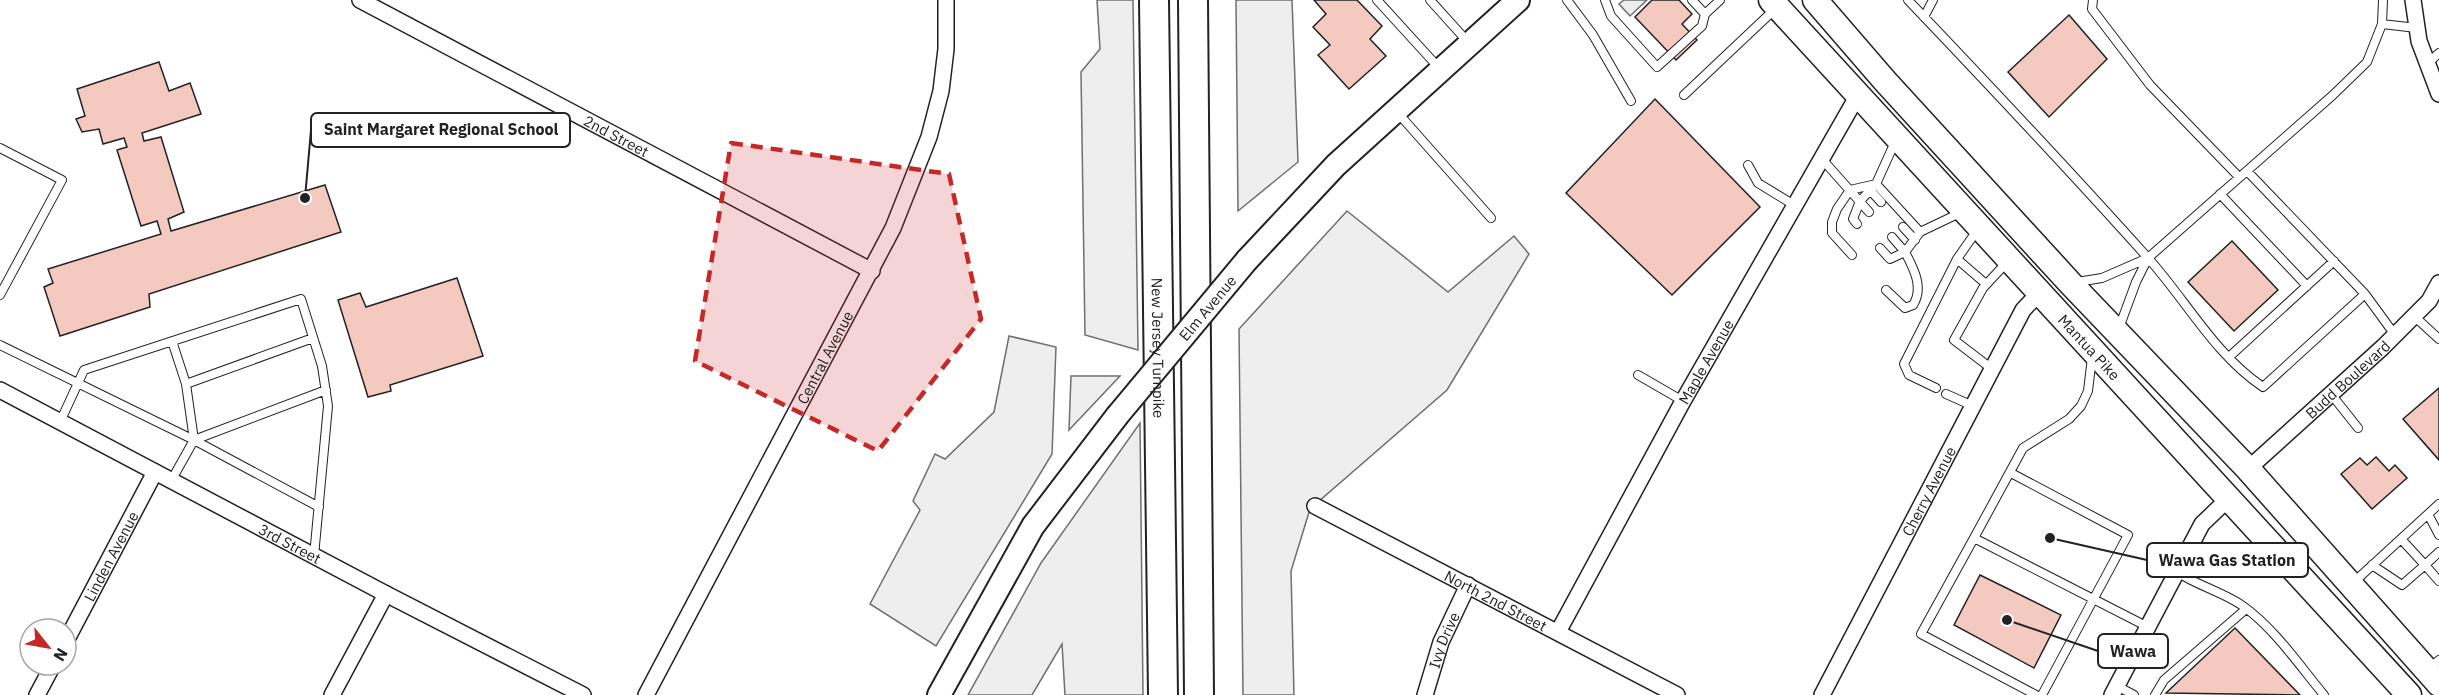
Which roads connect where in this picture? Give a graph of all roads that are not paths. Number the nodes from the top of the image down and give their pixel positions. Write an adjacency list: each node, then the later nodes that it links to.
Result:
1 (360, 0): 58 (street, 2nd Street)
2 (946, 0): 58 (street, Central Avenue)
3 (1154, 0): 125 (highway, New Jersey Turnpike)
4 (1193, 0): 126 (highway)
5 (1377, 0): 25 (lane)
6 (1430, 0): 23 (lane)
7 (1518, 0): 23 (main road, Elm Avenue)
8 (1567, 0): 29 (lane)
9 (1692, 0): 19 (lane)
10 (1720, 0): 19 (lane)
11 (1815, 0): 59 (main road, Mantua Pike)
12 (1908, 0): 20 (lane)
13 (1933, 0): 20 (lane)
14 (2093, 0): 36 (lane)
15 (2383, 0): 21 (lane)
16 (2413, 0): 22 (street)
17 (1607, 1): 19 (lane)
18 (1774, 3): 27 (lane); 28 (main road, Mantua Pike)
19 (1705, 14)
20 (1924, 17): 54 (lane)
21 (2382, 24): 22 (lane); 35 (lane)
22 (2417, 28): 24 (street)
23 (1470, 44): 25 (main road, Elm Avenue)
24 (2433, 58): 26 (street)
25 (1441, 70): 30 (main road, Elm Avenue)
26 (2439, 94)
27 (1684, 95)
28 (1858, 95): 31 (main road, Mantua Pike); 33 (street, Maple Avenue)
29 (1631, 101)
30 (1396, 111): 44 (lane); 124 (main road, Elm Avenue, bridge)
31 (1897, 138): 37 (lane); 45 (main road, Mantua Pike)
32 (0, 148): 66 (lane)
33 (1821, 157): 38 (lane); 42 (street, Maple Avenue)
34 (1748, 165): 42 (lane)
35 (2247, 171): 36 (lane); 57 (lane)
36 (2239, 177): 39 (lane)
37 (1873, 187): 38 (lane); 40 (lane); 41 (lane); 48 (lane)
38 (1850, 190): 40 (lane); 53 (lane)
39 (2220, 194): 54 (lane); 62 (lane)
40 (1860, 201): 43 (lane); 46 (lane)
41 (1881, 202)
42 (1794, 205): 85 (street, Maple Avenue)
43 (1869, 212)
44 (1491, 218)
45 (1972, 219): 48 (lane); 55 (lane); 56 (main road, Mantua Pike)
46 (1857, 224)
47 (1903, 227): 50 (lane)
48 (1920, 232): 50 (lane)
49 (1892, 237): 52 (lane)
50 (1915, 240): 52 (lane)
51 (1880, 248): 52 (lane)
52 (1905, 252): 63 (lane)
53 (1852, 255)
54 (2148, 258): 59 (lane); 68 (lane); 75 (lane)
55 (1958, 259): 60 (lane); 80 (lane)
56 (2009, 260): 60 (lane); 64 (main road, Mantua Pike)
57 (2334, 261): 62 (lane); 65 (lane)
58 (872, 271): 123 (street, Central Avenue)
59 (2070, 283): 68 (main road, Mantua Pike)
60 (1986, 284): 76 (lane)
61 (2439, 284): 67 (street, Budd Boulevard)
62 (2307, 286): 75 (lane)
63 (1886, 290)
64 (2038, 293): 74 (main road, Mantua Pike); 76 (street, Cherry Avenue)
65 (2365, 294): 69 (lane); 75 (lane)
66 (0, 295)
67 (2414, 316): 69 (street, Budd Boulevard); 71 (lane)
68 (2117, 333): 90 (main road, Mantua Pike)
69 (2395, 335): 84 (street, Budd Boulevard)
70 (313, 338): 72 (lane); 78 (lane); 82 (lane)
71 (2439, 339)
72 (172, 341): 78 (lane); 79 (lane)
73 (0, 345): 79 (lane)
74 (2093, 352): 92 (lane); 94 (main road, Mantua Pike)
75 (2229, 357)
76 (1992, 369): 86 (street, Cherry Avenue)
77 (1638, 375): 85 (lane)
78 (186, 384): 89 (lane)
79 (77, 385): 87 (lane); 89 (lane)
80 (1936, 388)
81 (0, 390): 87 (street, 3rd Street)
82 (326, 390): 89 (lane); 97 (lane)
83 (1946, 394): 86 (lane)
84 (2331, 394): 88 (lane); 90 (street, Budd Boulevard)
85 (1683, 401): 115 (street, Maple Avenue)
86 (1973, 406): 129 (street, Cherry Avenue)
87 (60, 422): 91 (street, 3rd Street)
88 (2358, 428)
89 (194, 440): 93 (lane); 97 (lane)
90 (2248, 469): 109 (main road, Mantua Pike)
91 (155, 472): 93 (street, 3rd Street); 113 (street, Linden Avenue)
92 (2011, 473): 100 (lane); 111 (lane)
93 (171, 481): 103 (street, 3rd Street)
94 (2228, 500): 106 (street); 119 (main road, Mantua Pike)
95 (2439, 504): 98 (lane)
96 (1315, 506): 108 (street, North 2nd Street)
97 (319, 507): 103 (lane)
98 (2428, 514): 99 (lane); 101 (lane)
99 (2439, 535)
100 (1974, 538): 111 (lane); 130 (lane)
101 (2401, 538): 104 (lane); 105 (lane)
102 (2439, 552): 105 (lane)
103 (314, 556): 110 (street, 3rd Street)
104 (2372, 565): 105 (lane); 109 (lane)
105 (2425, 565): 107 (lane)
106 (2177, 572): 112 (lane); 114 (street)
107 (2439, 581)
108 (1468, 585): 115 (street, North 2nd Street); 127 (street, Ivy Drive)
109 (2351, 585): 116 (main road, Mantua Pike)
110 (386, 594): 121 (street); 122 (street, 3rd Street)
111 (2094, 599): 114 (lane); 131 (lane)
112 (2243, 607): 133 (lane); 134 (lane)
113 (78, 618)
114 (2148, 627): 118 (street)
115 (1558, 632): 128 (street, North 2nd Street)
116 (2435, 671)
117 (47, 677): 120 (street)
118 (2115, 691): 132 (lane)
119 (2402, 693)
120 (37, 695)
121 (333, 695)
122 (583, 695)
123 (646, 695)
124 (939, 695)
125 (1163, 695)
126 (1199, 695)
127 (1425, 695)
128 (1677, 695)
129 (1822, 695)
130 (2036, 695)
131 (2042, 695)
132 (2134, 695)
133 (2155, 695)
134 (2324, 695)

